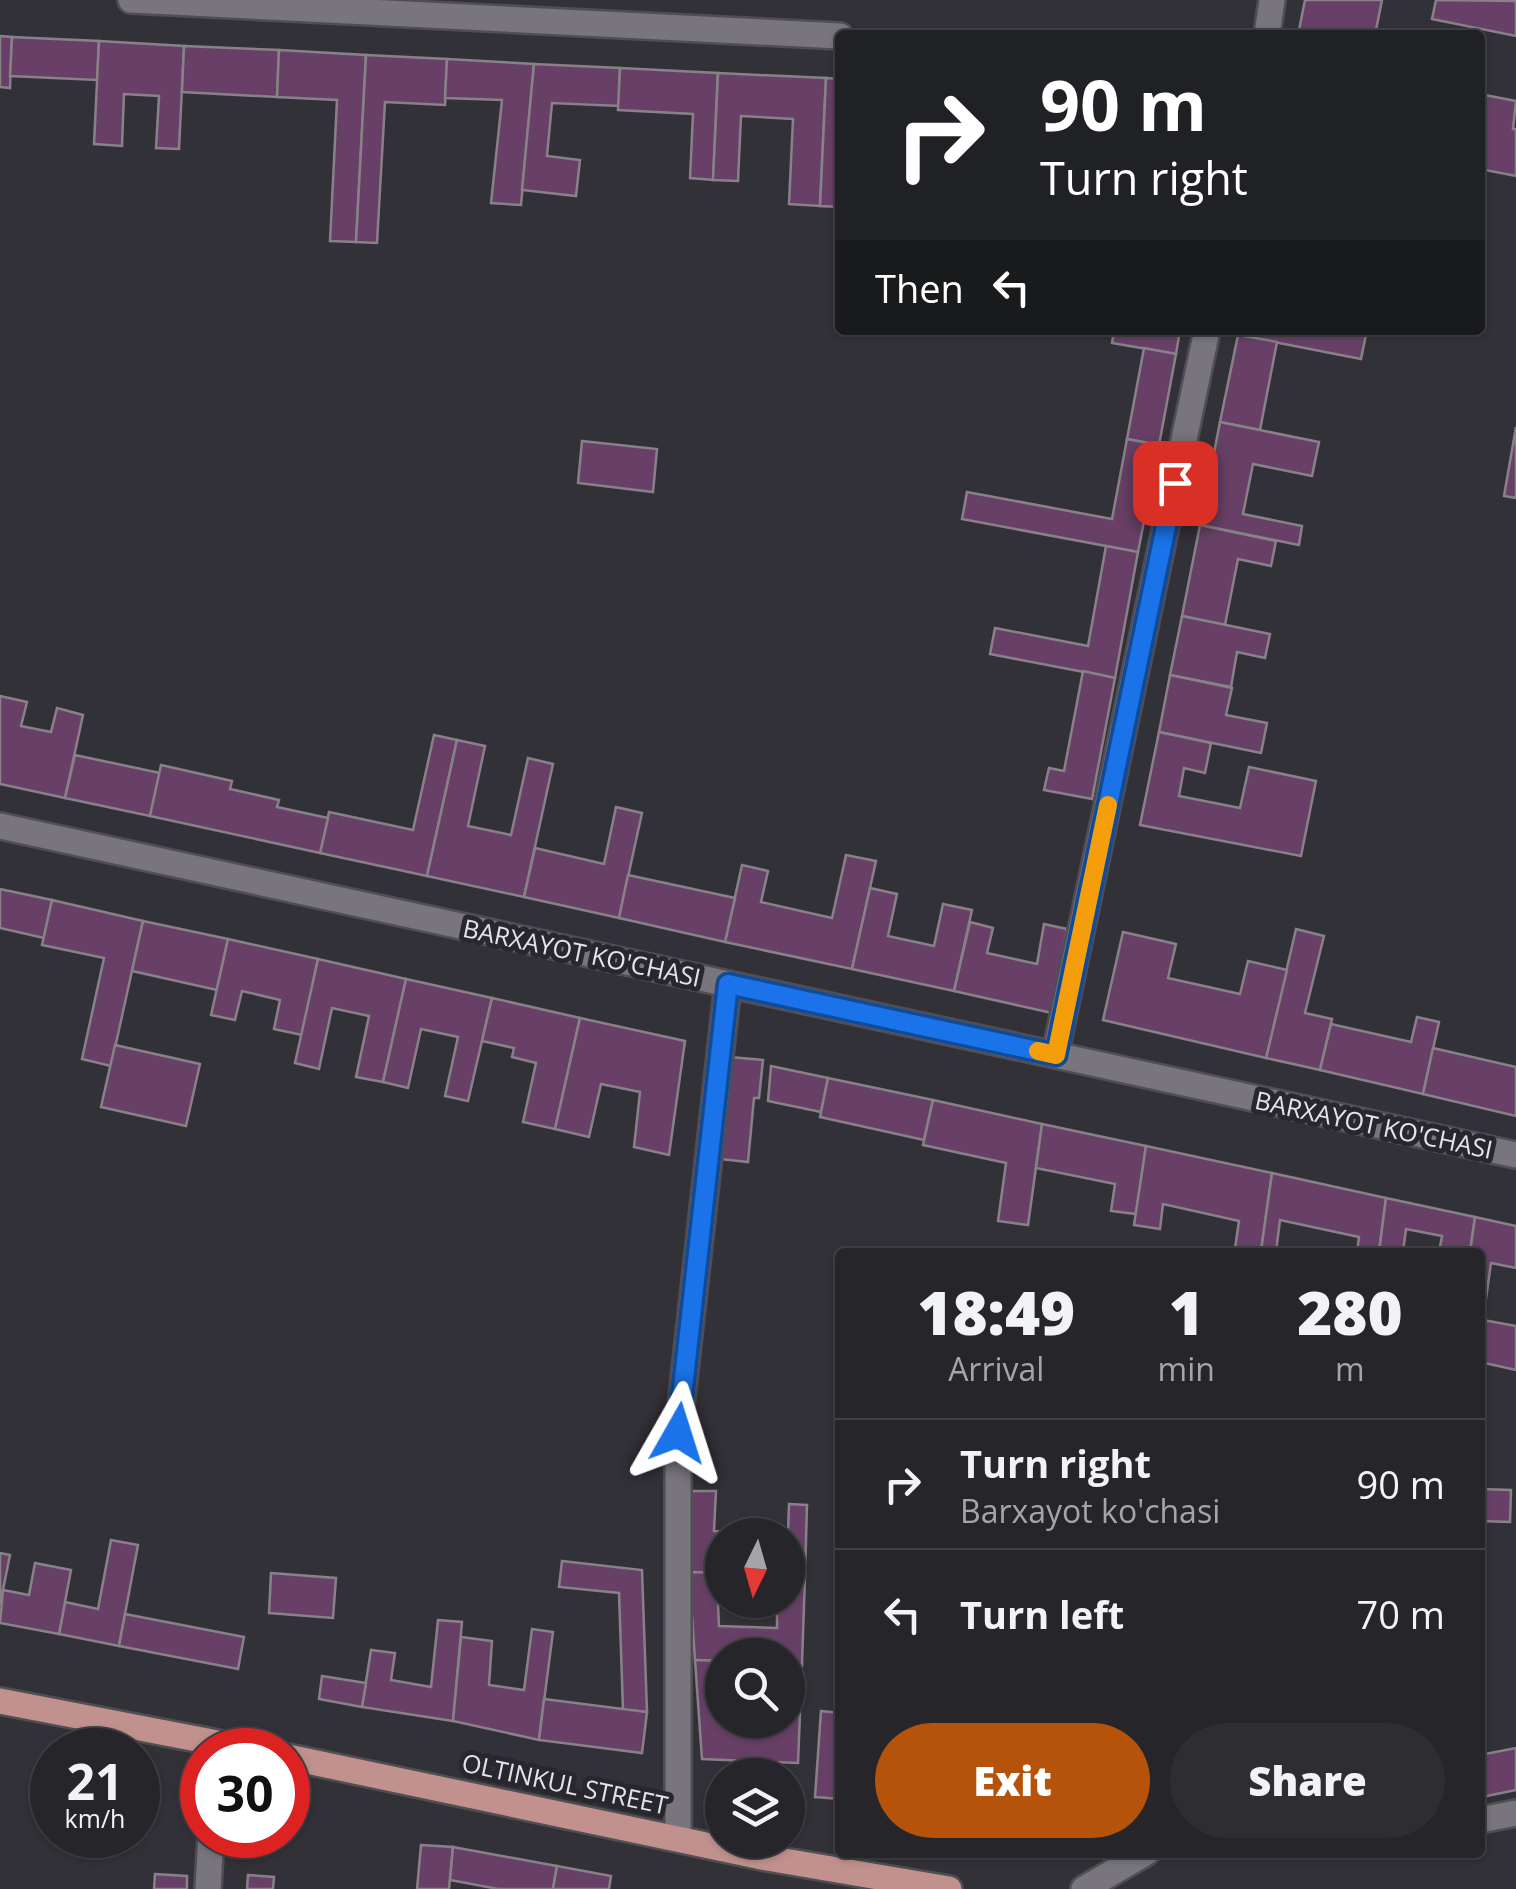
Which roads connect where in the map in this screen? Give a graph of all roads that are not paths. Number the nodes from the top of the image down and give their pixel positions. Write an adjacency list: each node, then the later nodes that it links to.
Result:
1 (131, 0): 4 (street)
2 (1272, 0): 3 (street)
3 (1269, 30)
4 (835, 36)
5 (1206, 335): 8 (street)
6 (0, 826): 7 (street, BARXAYOT KO'CHASI)
7 (728, 984): 8 (street, BARXAYOT KO'CHASI); 15 (street)
8 (1056, 1055): 9 (street, BARXAYOT KO'CHASI)
9 (1516, 1155)
10 (0, 1701): 11 (main road)
11 (180, 1738)
12 (310, 1762): 15 (main road, OLTINKUL STREET)
13 (1516, 1813): 14 (street)
14 (1485, 1819)
15 (678, 1837): 19 (main road, OLTINKUL STREET)
16 (210, 1858): 18 (street)
17 (1137, 1858): 20 (street)
18 (208, 1889)
19 (949, 1889)
20 (1084, 1889)

